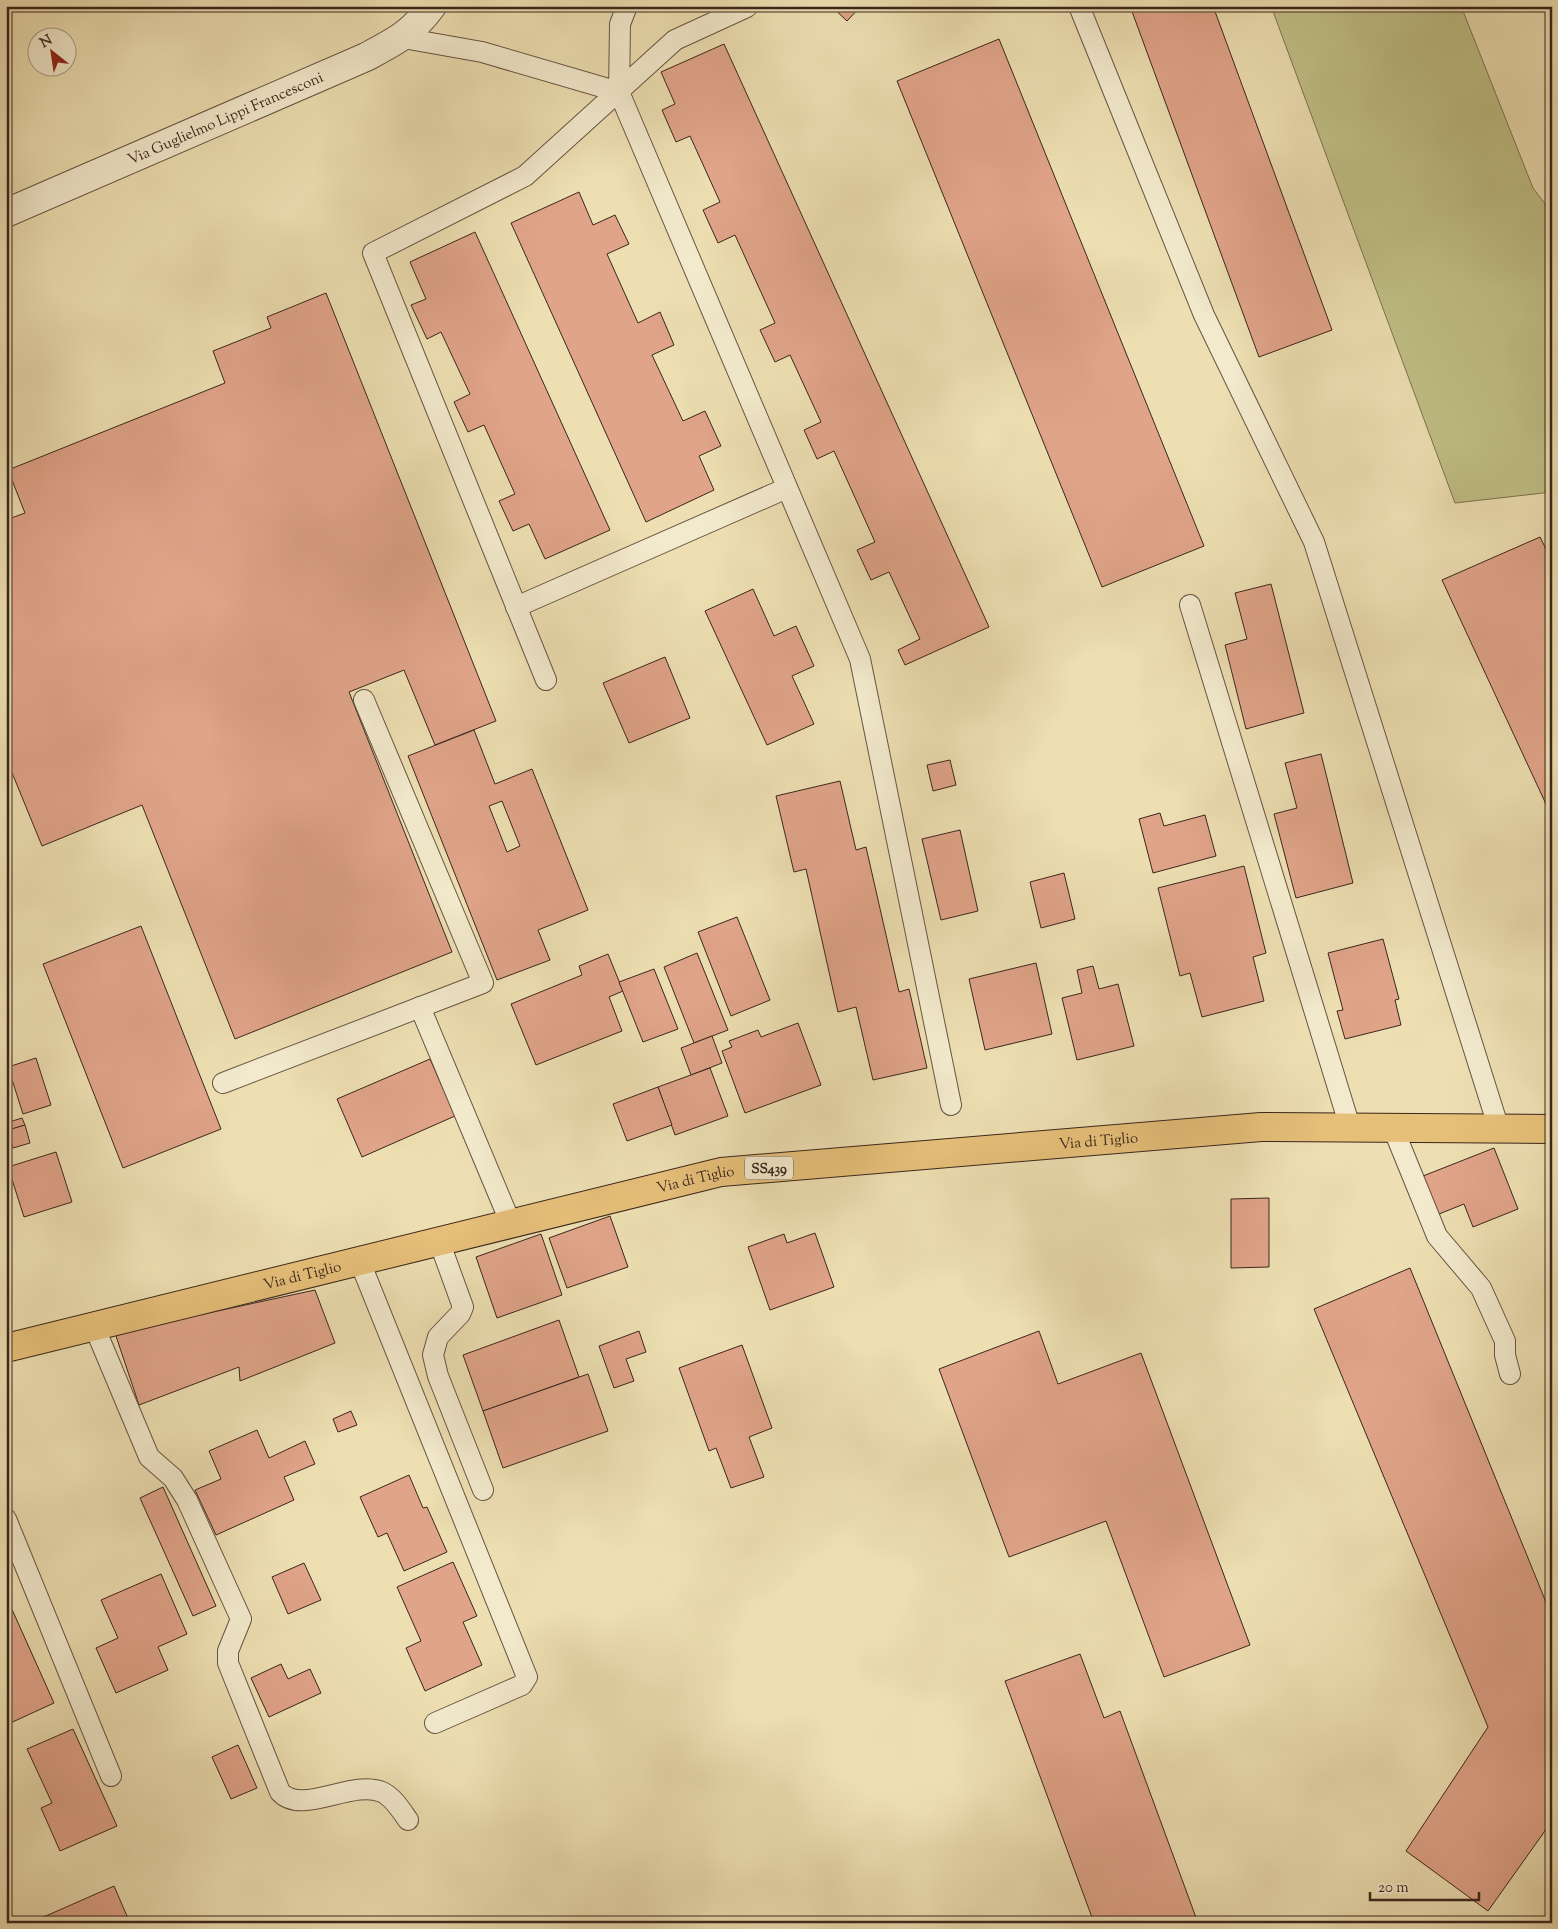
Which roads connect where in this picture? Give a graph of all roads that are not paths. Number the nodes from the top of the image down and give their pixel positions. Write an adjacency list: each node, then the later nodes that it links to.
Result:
1 (450, 6): 5 (street, Via Guglielmo Lippi Francesconi)
2 (627, 6): 6 (lane)
3 (1080, 6): 18 (lane)
4 (747, 7): 6 (lane)
5 (418, 23): 6 (lane); 7 (street, Via Guglielmo Lippi Francesconi)
6 (619, 92): 8 (lane); 10 (lane)
7 (6, 213)
8 (787, 488): 10 (lane); 15 (lane)
9 (1190, 606): 16 (lane)
10 (516, 607): 11 (lane)
11 (546, 680)
12 (364, 700): 13 (lane)
13 (420, 1007): 14 (lane); 20 (lane)
14 (223, 1083)
15 (951, 1105)
16 (1350, 1127): 17 (main road, Via di Tiglio / SS439); 20 (main road, Via di Tiglio / SS439)
17 (1393, 1128): 18 (main road, Via di Tiglio / SS439); 25 (lane)
18 (1499, 1128): 19 (main road, Via di Tiglio / SS439)
19 (1552, 1129)
20 (511, 1224): 21 (main road, Via di Tiglio / SS439)
21 (439, 1241): 22 (main road, Via di Tiglio / SS439); 26 (lane)
22 (360, 1262): 23 (main road, Via di Tiglio / SS439); 28 (lane)
23 (94, 1326): 24 (main road, Via di Tiglio / SS439); 30 (lane)
24 (6, 1348)
25 (1510, 1374)
26 (483, 1490)
27 (6, 1519): 29 (lane)
28 (435, 1723)
29 (111, 1776)
30 (408, 1820)

